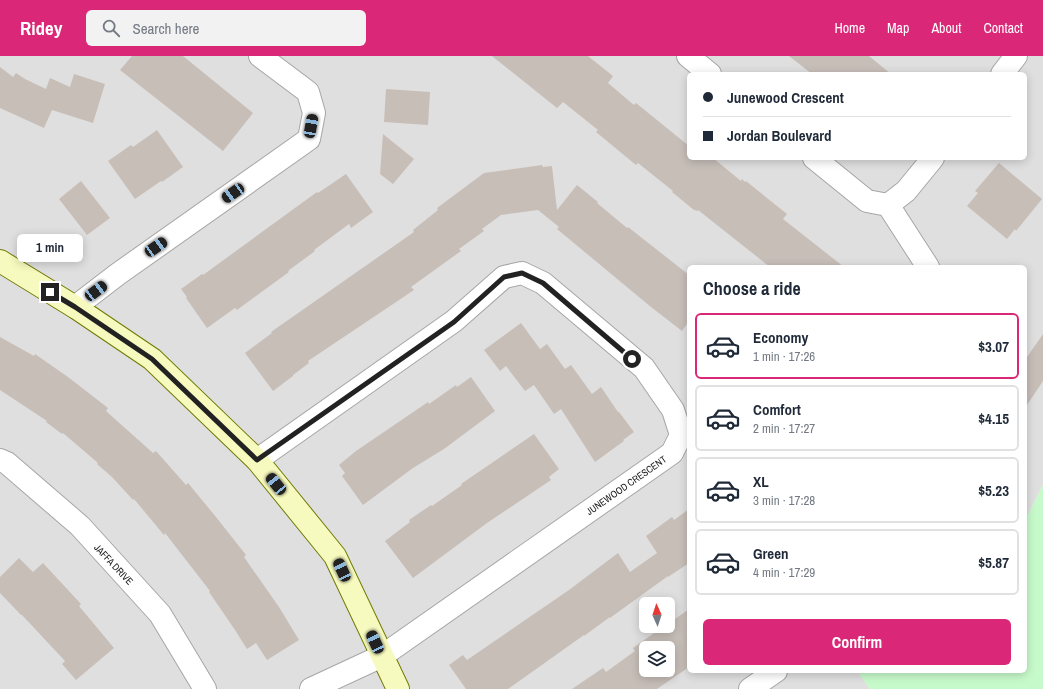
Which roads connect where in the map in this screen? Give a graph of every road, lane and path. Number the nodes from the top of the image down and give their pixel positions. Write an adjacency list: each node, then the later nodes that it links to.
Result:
1 (260, 56): 11 (street)
2 (688, 56): 4 (street)
3 (1016, 56): 5 (street)
4 (708, 72)
5 (1004, 72)
6 (816, 160): 8 (street)
7 (931, 160): 8 (street)
8 (888, 205): 10 (street)
9 (0, 261): 11 (street)
10 (927, 265)
11 (75, 307): 13 (street)
12 (0, 460): 16 (street, JAFFA DRIVE)
13 (257, 460): 14 (street); 14 (street, JUNEWOOD CRESCENT)
14 (382, 656): 17 (street, JUNEWOOD CRESCENT); 18 (street)
15 (773, 673): 19 (street)
16 (205, 689)
17 (312, 689)
18 (398, 689)
19 (750, 689)

